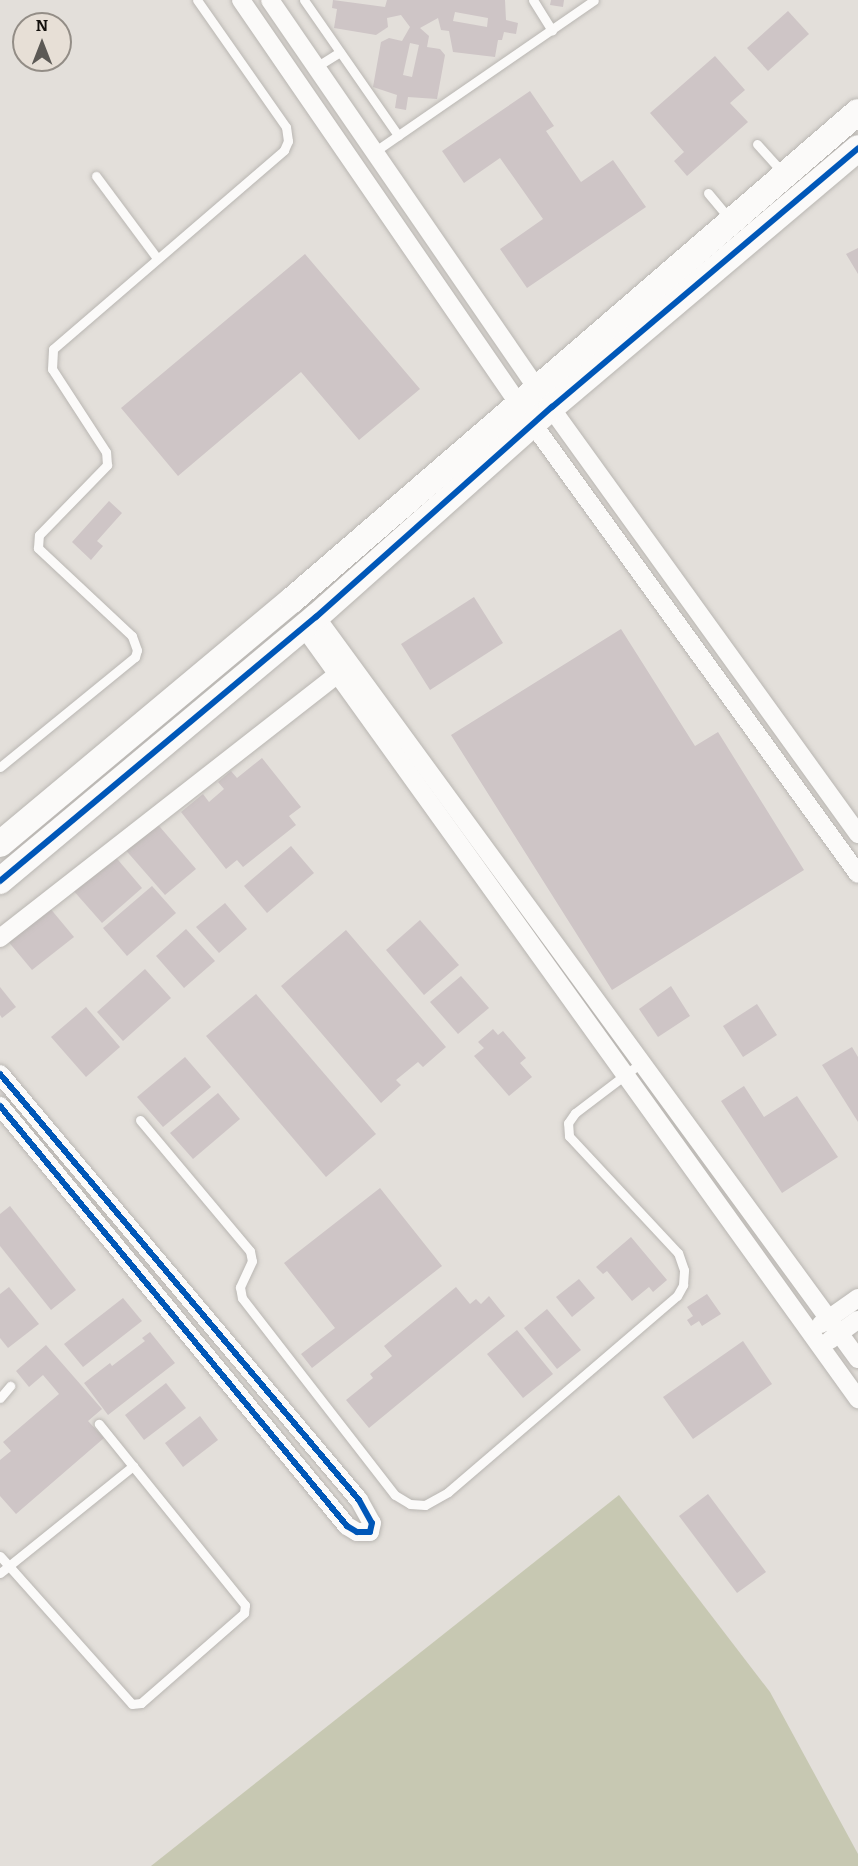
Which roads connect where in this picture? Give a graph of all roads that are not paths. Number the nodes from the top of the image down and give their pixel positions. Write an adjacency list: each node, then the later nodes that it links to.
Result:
1 (197, 0): 20 (lane)
2 (240, 0): 15 (street)
3 (304, 0): 8 (lane)
4 (533, 0): 7 (lane)
5 (594, 0): 7 (lane)
6 (274, 1): 9 (street)
7 (552, 30): 11 (lane)
8 (340, 52): 9 (lane); 11 (lane)
9 (316, 67): 14 (street)
10 (858, 112): 17 (street)
11 (398, 135): 14 (lane)
12 (758, 144): 17 (lane)
13 (858, 148): 17 (street)
14 (374, 152): 15 (street); 21 (street)
15 (356, 167): 21 (street)
16 (96, 176): 20 (lane)
17 (793, 184): 19 (street)
18 (708, 193): 19 (lane)
19 (740, 230): 21 (street)
20 (157, 258): 24 (lane)
21 (534, 405): 22 (street); 25 (street); 26 (street); 27 (street)
22 (310, 621): 23 (street); 28 (street); 30 (street)
23 (339, 673): 29 (street); 32 (street)
24 (0, 767)
25 (858, 834)
26 (0, 844)
27 (858, 874)
28 (0, 881)
29 (0, 938)
30 (642, 1062): 32 (lane); 37 (street)
31 (0, 1074): 33 (street)
32 (625, 1075): 34 (lane); 38 (street)
33 (0, 1106)
34 (140, 1120)
35 (858, 1298): 37 (street)
36 (858, 1320): 37 (street)
37 (835, 1326): 38 (street); 39 (street)
38 (815, 1339): 42 (street)
39 (858, 1359)
40 (10, 1386): 41 (lane)
41 (0, 1398)
42 (858, 1400)
43 (99, 1424): 44 (lane)
44 (133, 1466): 46 (lane); 46 (lane)
45 (0, 1556): 46 (lane)
46 (9, 1566): 47 (lane)
47 (0, 1573)

